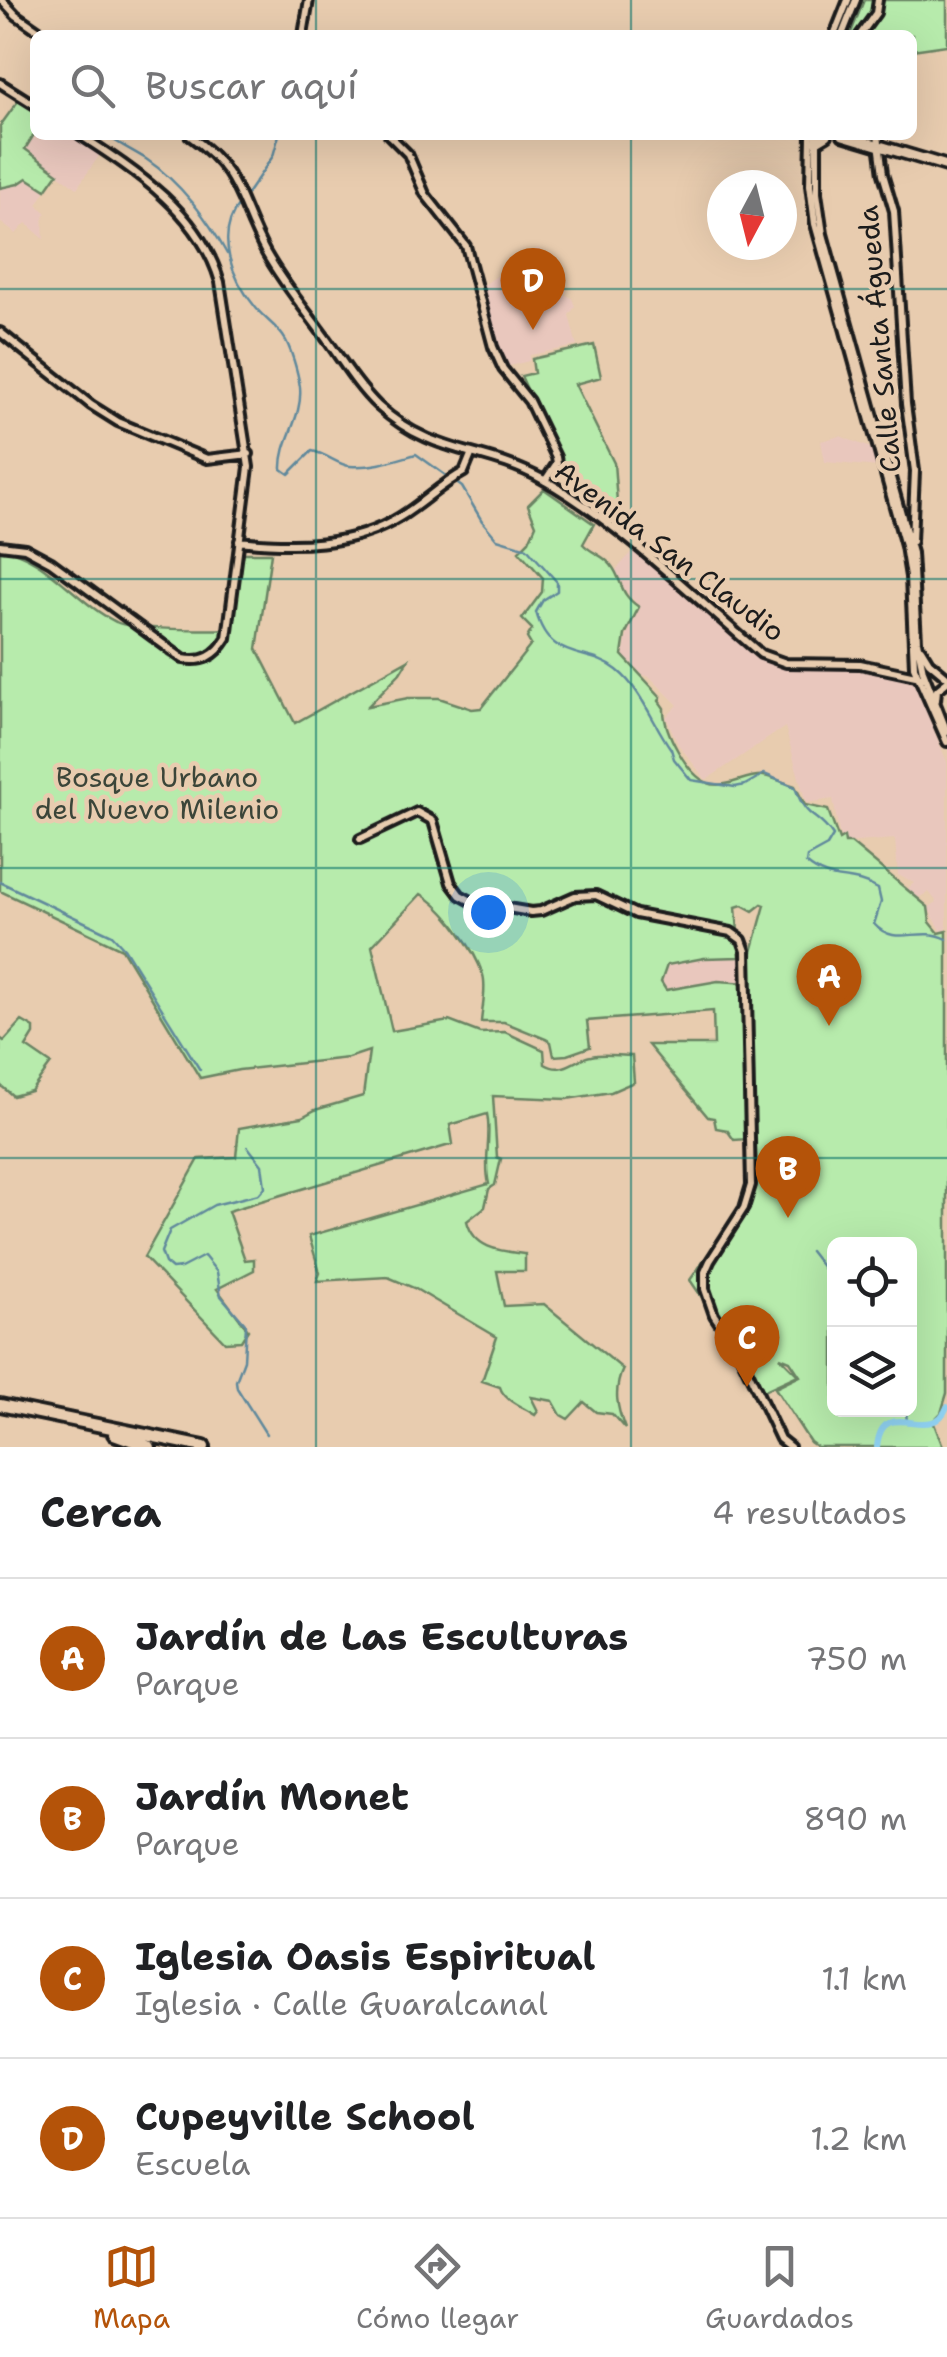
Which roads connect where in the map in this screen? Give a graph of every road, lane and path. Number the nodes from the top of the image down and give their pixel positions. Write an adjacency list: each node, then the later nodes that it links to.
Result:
1 (2, 0): 5 (street)
2 (308, 0): 6 (street)
3 (852, 0): 7 (street)
4 (878, 0): 8 (street)
5 (37, 30)
6 (304, 30)
7 (840, 30)
8 (864, 30)
9 (0, 84): 10 (street)
10 (30, 102)
11 (87, 140): 19 (street)
12 (195, 140): 20 (street, Avenida San Claudio)
13 (393, 140): 21 (street)
14 (817, 140): 26 (street)
15 (818, 140): 25 (street)
16 (878, 140): 17 (main road); 22 (street, Calle Santa Águeda)
17 (947, 166)
18 (0, 332): 19 (street)
19 (248, 454): 23 (street)
20 (471, 455): 21 (street, Avenida San Claudio); 23 (street)
21 (545, 481): 26 (street, Avenida San Claudio)
22 (912, 540)
23 (239, 541): 24 (street)
24 (0, 545)
25 (917, 640): 26 (street); 27 (street)
26 (921, 677): 28 (street); 30 (street)
27 (947, 680): 28 (street)
28 (936, 706): 29 (street)
29 (947, 732)
30 (947, 742)
31 (360, 839): 36 (street)
32 (0, 1408): 33 (highway); 34 (highway)
33 (181, 1445): 35 (highway)
34 (150, 1447)
35 (202, 1447)
36 (790, 1447)

